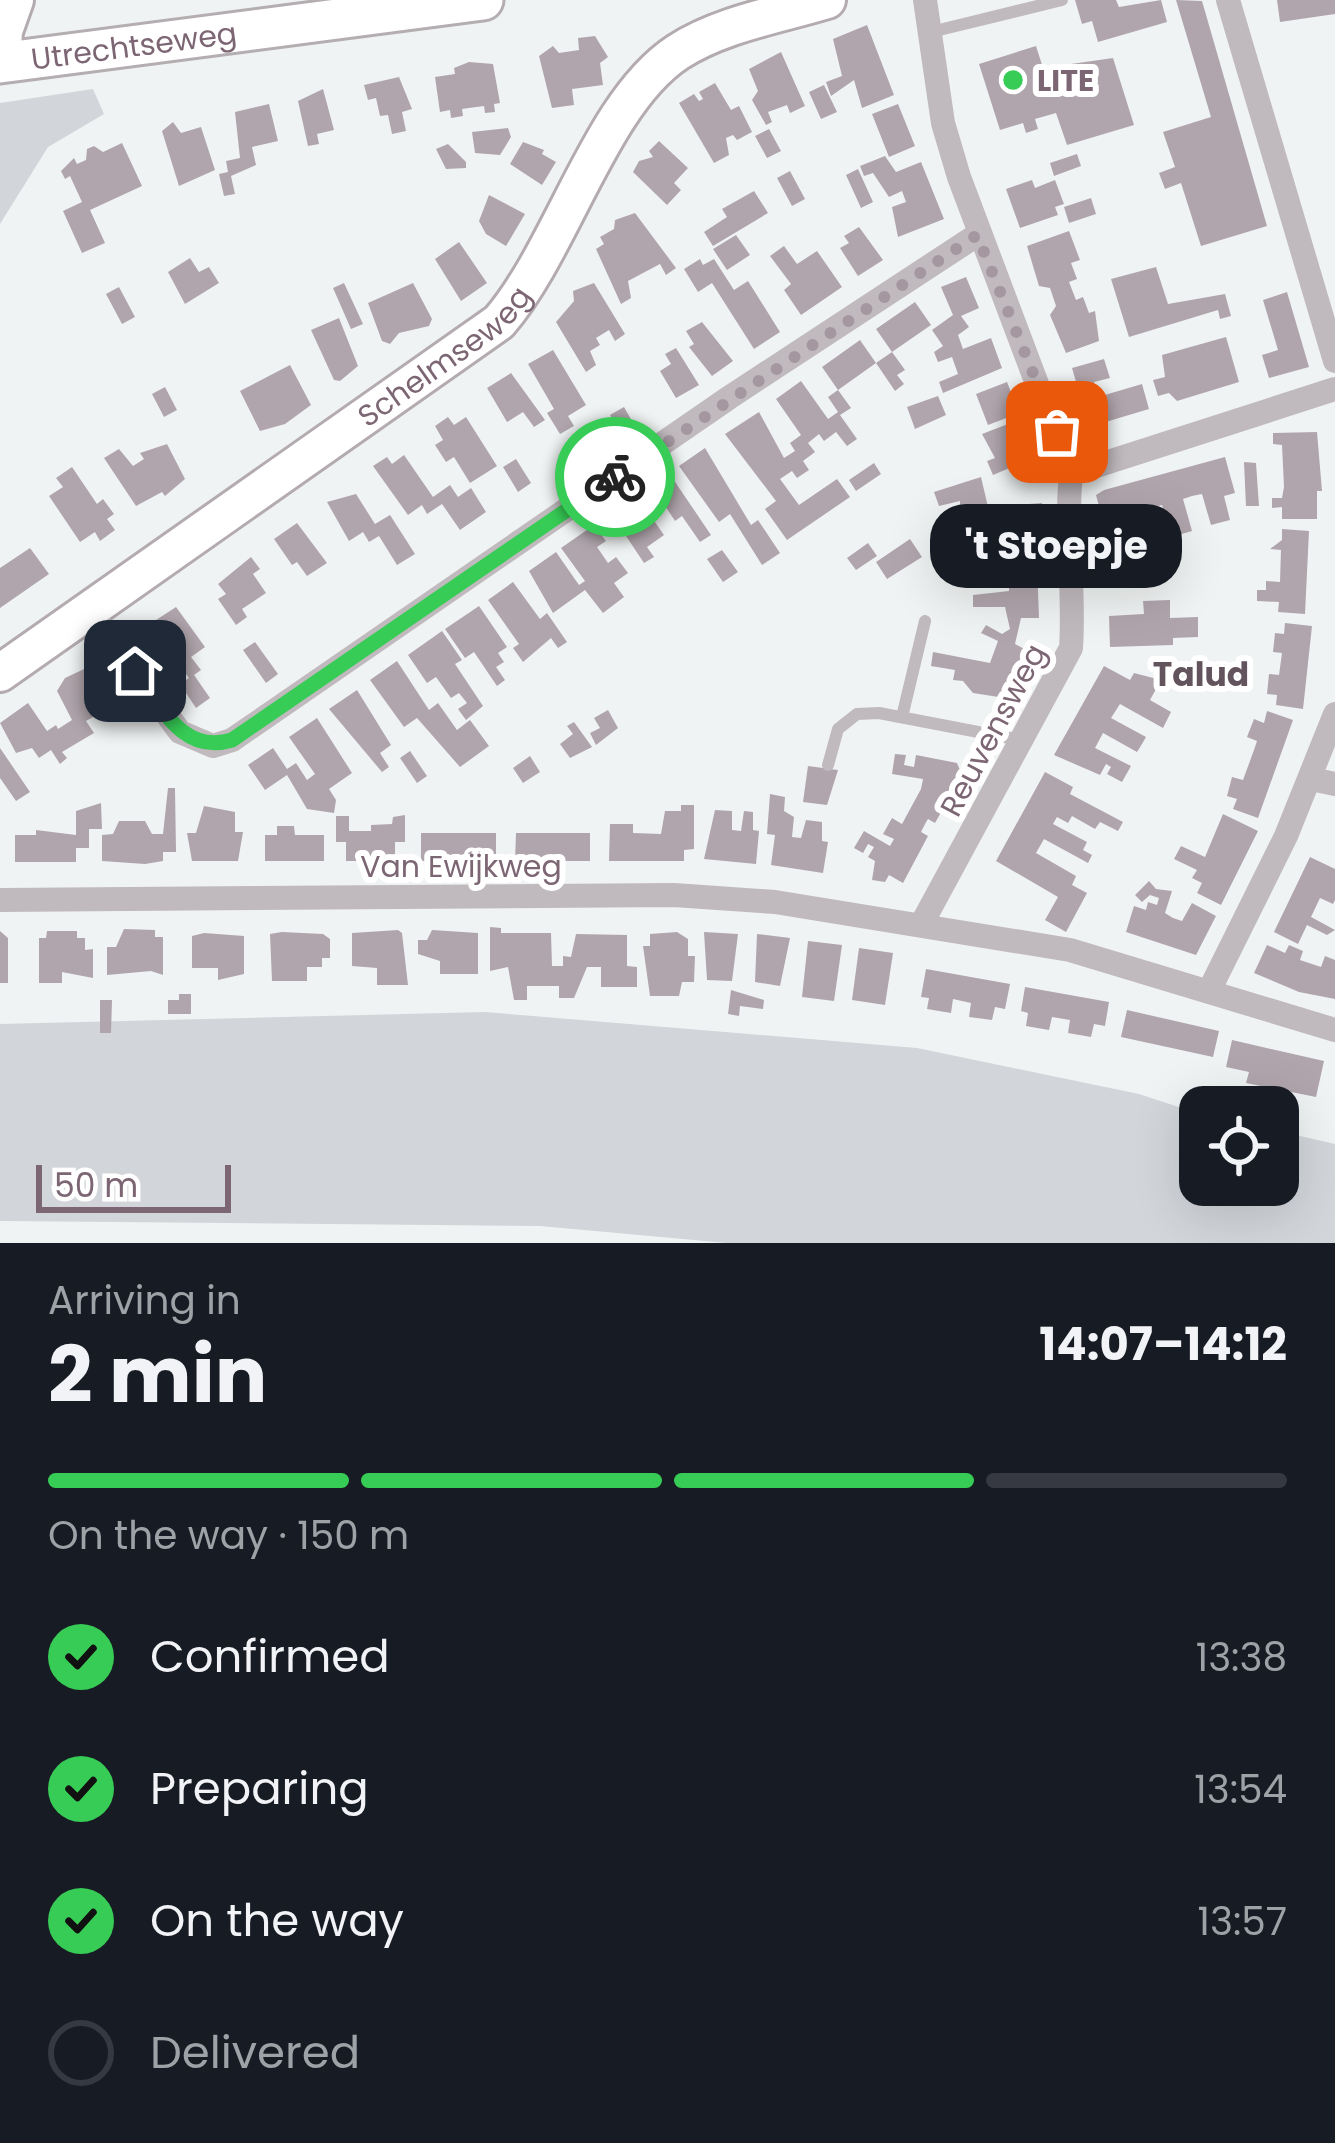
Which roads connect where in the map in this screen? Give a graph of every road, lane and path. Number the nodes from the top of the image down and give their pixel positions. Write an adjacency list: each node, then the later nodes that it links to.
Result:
1 (15, 0): 8 (main road)
2 (483, 0): 8 (main road, Utrechtseweg)
3 (827, 0): 13 (main road, Schelmseweg)
4 (925, 0): 7 (street, Reuvensweg)
5 (1228, 0): 10 (street)
6 (1053, 2): 7 (lane)
7 (931, 32): 9 (street, Reuvensweg)
8 (1, 63)
9 (977, 235): 12 (street, Reuvensweg); 13 (street)
10 (1335, 362)
11 (1335, 389): 12 (street)
12 (1071, 474): 18 (street, Reuvensweg)
13 (90, 610): 15 (main road, Schelmseweg)
14 (925, 621): 17 (lane)
15 (0, 673)
16 (1335, 714): 20 (street)
17 (902, 717): 18 (lane); 19 (lane)
18 (1022, 740): 22 (street, Reuvensweg)
19 (829, 765)
20 (1323, 782): 23 (street)
21 (0, 899): 22 (street, Van Ewijkweg)
22 (921, 925): 23 (street, Van Ewijkweg)
23 (1209, 991): 24 (street, Van Ewijkweg)
24 (1335, 1030)

